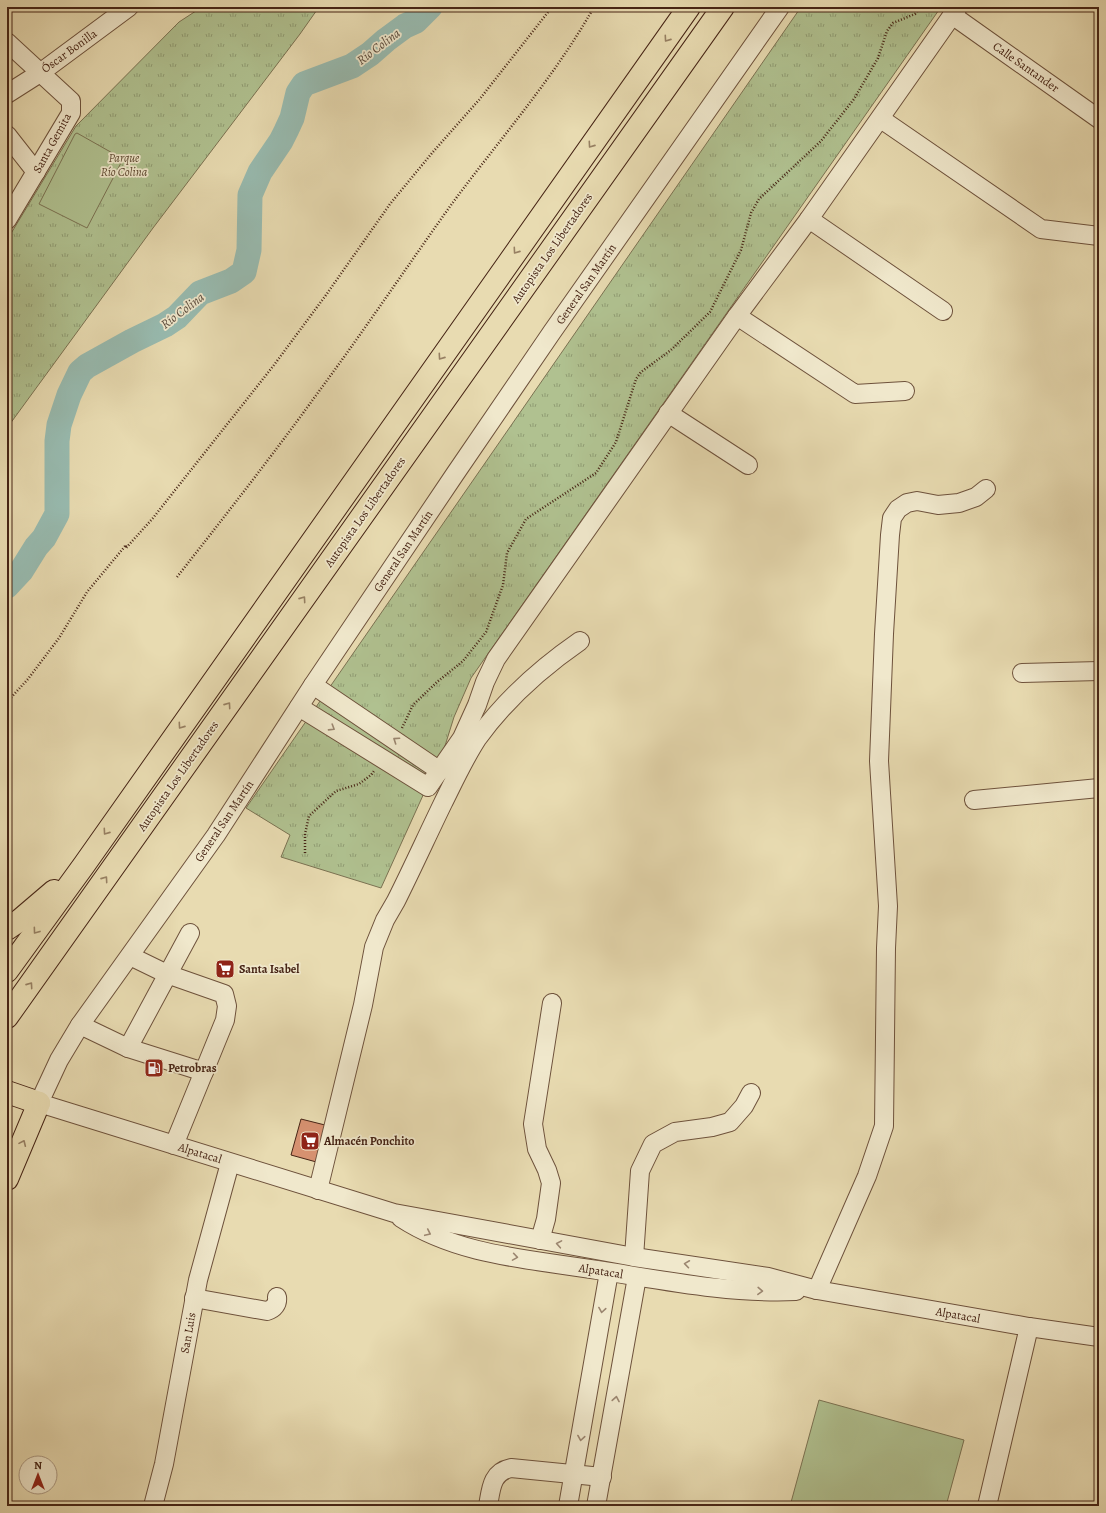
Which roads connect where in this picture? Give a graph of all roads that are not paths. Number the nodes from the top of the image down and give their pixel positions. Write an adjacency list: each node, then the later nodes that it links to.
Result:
1 (129, 7): 7 (street, Óscar Bonilla)
2 (689, 7): 30 (main road, one-way to 30)
3 (723, 7): 37 (main road, Autopista Los Libertadores, one-way to 3)
4 (780, 7): 25 (street, General San Martín)
5 (955, 11): 9 (street); 10 (street, Calle Santander)
6 (7, 42): 7 (street, Santa Gemita)
7 (40, 73): 8 (street, Óscar Bonilla); 12 (street, Santa Gemita)
8 (7, 94)
9 (881, 119): 13 (street); 15 (street)
10 (1099, 119)
11 (7, 135): 12 (street)
12 (36, 172): 14 (street, Santa Gemita)
13 (809, 219): 16 (street); 17 (street)
14 (7, 220)
15 (1099, 236)
16 (943, 311)
17 (737, 316): 18 (street); 19 (street)
18 (905, 391)
19 (668, 413): 20 (street); 27 (street)
20 (748, 465)
21 (986, 489): 57 (street)
22 (580, 641): 47 (street)
23 (1099, 671): 24 (street)
24 (1022, 673)
25 (314, 684): 26 (street, General San Martín); 27 (street, one-way to 25)
26 (299, 707): 27 (street, one-way to 27); 33 (street, General San Martín)
27 (440, 771)
28 (1099, 788): 29 (street)
29 (974, 800)
30 (84, 865): 31 (main road); 34 (main road, one-way to 34)
31 (7, 929)
32 (190, 933): 35 (street)
33 (130, 956): 35 (street); 38 (street, General San Martín)
34 (7, 971)
35 (167, 974): 39 (street); 40 (street)
36 (552, 1003): 50 (street)
37 (7, 1017)
38 (80, 1025): 39 (street); 43 (street, General San Martín)
39 (128, 1048): 40 (street)
40 (204, 1072): 44 (street)
41 (7, 1092): 43 (main road, Alpatacal)
42 (751, 1093): 52 (street)
43 (39, 1102): 44 (street, Alpatacal); 46 (main road, one-way to 43)
44 (174, 1145): 45 (street, Alpatacal)
45 (230, 1162): 47 (street, Alpatacal); 59 (street, San Luis)
46 (7, 1179)
47 (318, 1190): 48 (street, Alpatacal)
48 (394, 1214): 49 (street, Alpatacal); 51 (street, Alpatacal, one-way to 51)
49 (480, 1229): 50 (street, Alpatacal); 51 (street)
50 (540, 1240): 52 (street, Alpatacal, one-way to 50)
51 (477, 1250): 54 (street, Alpatacal, one-way to 54)
52 (634, 1257): 53 (street, Alpatacal, one-way to 52)
53 (726, 1270): 56 (street); 57 (street, Alpatacal)
54 (608, 1272): 55 (street, Alpatacal); 62 (street, one-way to 62)
55 (637, 1277): 56 (street, Alpatacal); 63 (street, one-way to 55)
56 (722, 1289): 57 (street, Alpatacal, one-way to 57)
57 (817, 1290): 60 (street, Alpatacal)
58 (277, 1297): 59 (street)
59 (194, 1298): 64 (street, San Luis)
60 (1029, 1327): 61 (street, Alpatacal); 68 (street)
61 (1099, 1337)
62 (575, 1474): 63 (street); 65 (street); 66 (street)
63 (602, 1478): 67 (street)
64 (153, 1506)
65 (488, 1506)
66 (568, 1506)
67 (596, 1506)
68 (987, 1506)

